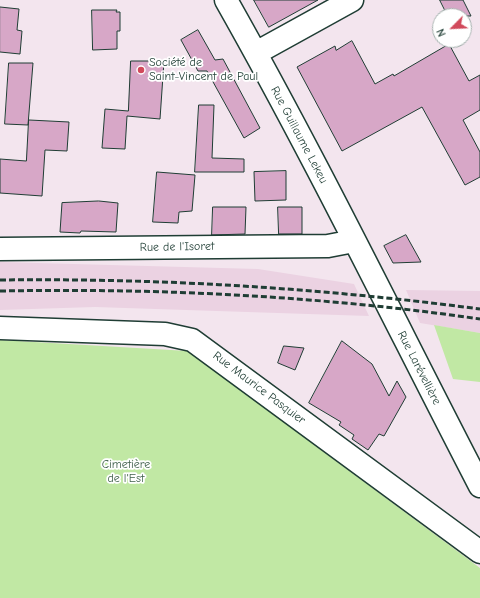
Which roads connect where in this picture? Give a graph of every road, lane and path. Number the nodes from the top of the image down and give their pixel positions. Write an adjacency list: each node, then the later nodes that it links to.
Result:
1 (226, 0): 3 (street, Rue Guillaume Lekeu)
2 (352, 0): 3 (street)
3 (256, 53): 4 (street, Rue Guillaume Lekeu)
4 (356, 245): 5 (street, Rue de l'Isoret); 7 (street, Rue Larévellière)
5 (0, 249)
6 (0, 328): 8 (street, Rue Maurice Pasquier)
7 (480, 486)
8 (480, 552)

